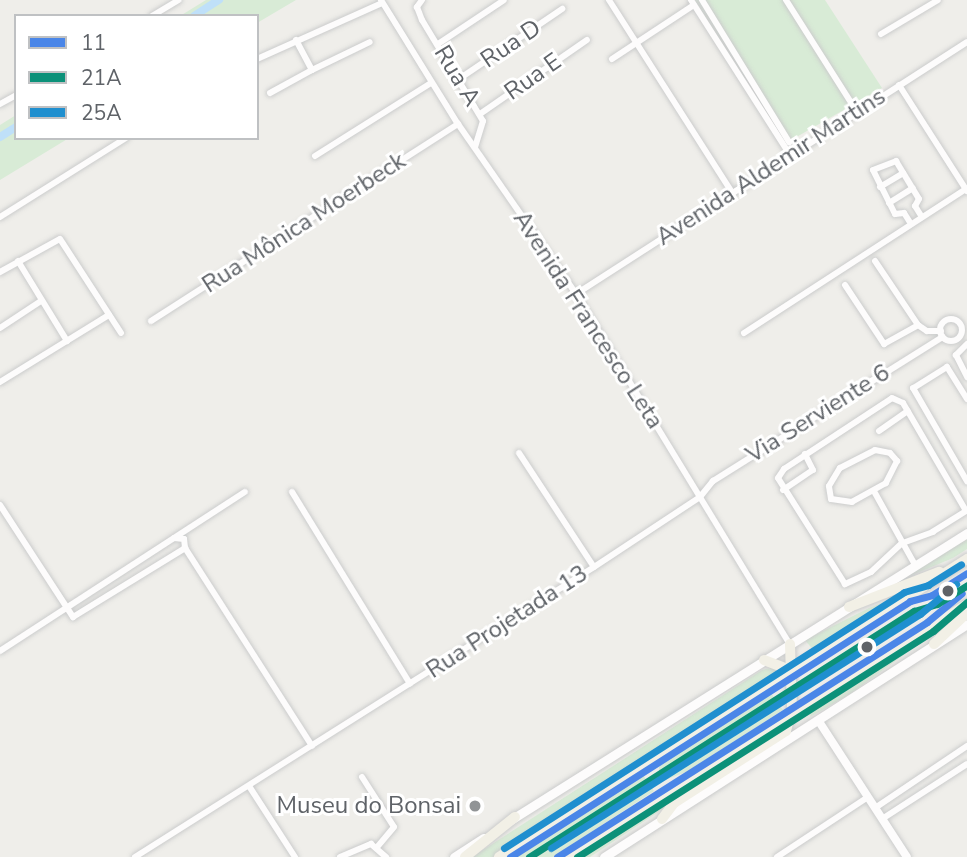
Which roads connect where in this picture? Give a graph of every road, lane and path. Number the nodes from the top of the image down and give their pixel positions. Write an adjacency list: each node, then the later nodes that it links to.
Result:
1 (178, 0): 11 (street)
2 (422, 0): 18 (street, Rua A)
3 (505, 0): 18 (street)
4 (609, 0): 17 (street)
5 (703, 0): 30 (street)
6 (786, 0): 26 (street)
7 (938, 0): 12 (street)
8 (381, 1): 13 (street); 23 (street, Avenida Francesco Leta)
9 (693, 2): 17 (street); 32 (street)
10 (562, 9): 22 (street, Rua D)
11 (155, 14)
12 (881, 34)
13 (296, 40): 19 (street); 21 (street)
14 (587, 40): 27 (street, Rua E)
15 (370, 42): 21 (street)
16 (967, 42): 24 (street, Avenida Aldemir Martins)
17 (637, 43): 20 (street); 38 (street)
18 (438, 44): 22 (street, Rua A)
19 (259, 58)
20 (612, 59)
21 (312, 70): 25 (street)
22 (459, 79): 27 (street, Rua A)
23 (431, 83): 28 (street, Avenida Francesco Leta); 33 (street)
24 (899, 85): 26 (street, Avenida Aldemir Martins); 37 (street)
25 (270, 93)
26 (858, 112): 32 (street, Avenida Aldemir Martins)
27 (480, 114): 31 (street, Rua A)
28 (458, 124): 31 (street, Avenida Francesco Leta); 52 (street, Rua Mônica Moerbeck)
29 (122, 140): 42 (street)
30 (789, 142)
31 (475, 147): 49 (street, Avenida Francesco Leta)
32 (790, 155): 38 (street, Avenida Aldemir Martins)
33 (315, 156)
34 (903, 173): 35 (street); 35 (street); 36 (street)
35 (880, 187): 39 (street)
36 (912, 187): 39 (street); 40 (street)
37 (966, 190): 43 (street)
38 (732, 192): 49 (street, Avenida Aldemir Martins)
39 (889, 203): 41 (street)
40 (915, 206): 41 (street); 43 (street)
41 (904, 213): 44 (street)
42 (0, 217)
43 (922, 217): 44 (street)
44 (911, 224): 57 (street)
45 (18, 261): 47 (street); 50 (street); 51 (street)
46 (875, 261): 54 (street)
47 (0, 272)
48 (845, 285): 54 (street)
49 (576, 294): 73 (street, Avenida Francesco Leta)
50 (41, 301): 55 (street); 59 (street)
51 (110, 315): 56 (street); 59 (street)
52 (151, 321)
53 (964, 323): 58 (street); 58 (street)
54 (918, 325): 58 (street)
55 (0, 328)
56 (121, 333)
57 (744, 333)
58 (942, 334): 73 (street, Via Serviente 6)
59 (67, 341): 62 (street)
60 (967, 344): 61 (street)
61 (967, 377)
62 (1, 380)
63 (967, 399): 68 (street)
64 (908, 411): 65 (street); 67 (street); 75 (street)
65 (879, 431)
66 (519, 453): 82 (street)
67 (805, 454): 69 (street); 69 (street)
68 (967, 481)
69 (783, 489): 83 (street)
70 (245, 492): 77 (street)
71 (292, 492): 95 (street)
72 (874, 493): 72 (street); 78 (street)
73 (700, 497): 82 (street, Rua Projetada 13); 90 (street, Avenida Francesco Leta)
74 (0, 505): 86 (street)
75 (967, 512): 78 (street)
76 (967, 533): 81 (main road)
77 (174, 538): 79 (street); 86 (street)
78 (902, 543): 81 (street); 83 (street)
79 (185, 548): 86 (street); 98 (street)
80 (963, 561): 87 (highway); 94 (highway)
81 (915, 565): 84 (main road)
82 (594, 566): 95 (street, Rua Projetada 13)
83 (871, 572): 84 (street)
84 (883, 586): 87 (main road)
85 (967, 604): 96 (highway)
86 (66, 606): 92 (street)
87 (849, 607): 90 (main road)
88 (967, 613): 91 (highway)
89 (967, 624): 91 (main road)
90 (790, 644): 93 (main road); 94 (highway)
91 (934, 644): 97 (main road)
92 (0, 651)
93 (764, 660): 94 (highway); 107 (main road)
94 (793, 671): 96 (highway); 118 (highway)
95 (410, 684): 98 (street, Rua Projetada 13)
96 (792, 715): 108 (highway); 119 (highway)
97 (818, 720): 104 (street); 108 (main road)
98 (312, 746): 102 (street, Rua Projetada 13)
99 (967, 746): 103 (street)
100 (967, 764): 105 (street)
101 (362, 777): 110 (street)
102 (249, 786): 112 (street, Rua Projetada 13); 113 (street)
103 (901, 790): 105 (street); 106 (street)
104 (868, 797): 106 (street); 121 (street)
105 (906, 802): 109 (street)
106 (875, 807): 109 (street)
107 (515, 817): 116 (main road); 117 (highway)
108 (662, 818): 111 (main road)
109 (882, 819): 122 (street)
110 (377, 847): 114 (street); 115 (street)
111 (620, 853): 120 (main road)
112 (135, 857)
113 (295, 857)
114 (340, 857)
115 (386, 857)
116 (454, 857)
117 (465, 857)
118 (499, 857)
119 (569, 857)
120 (604, 857)
121 (777, 857)
122 (907, 857)

